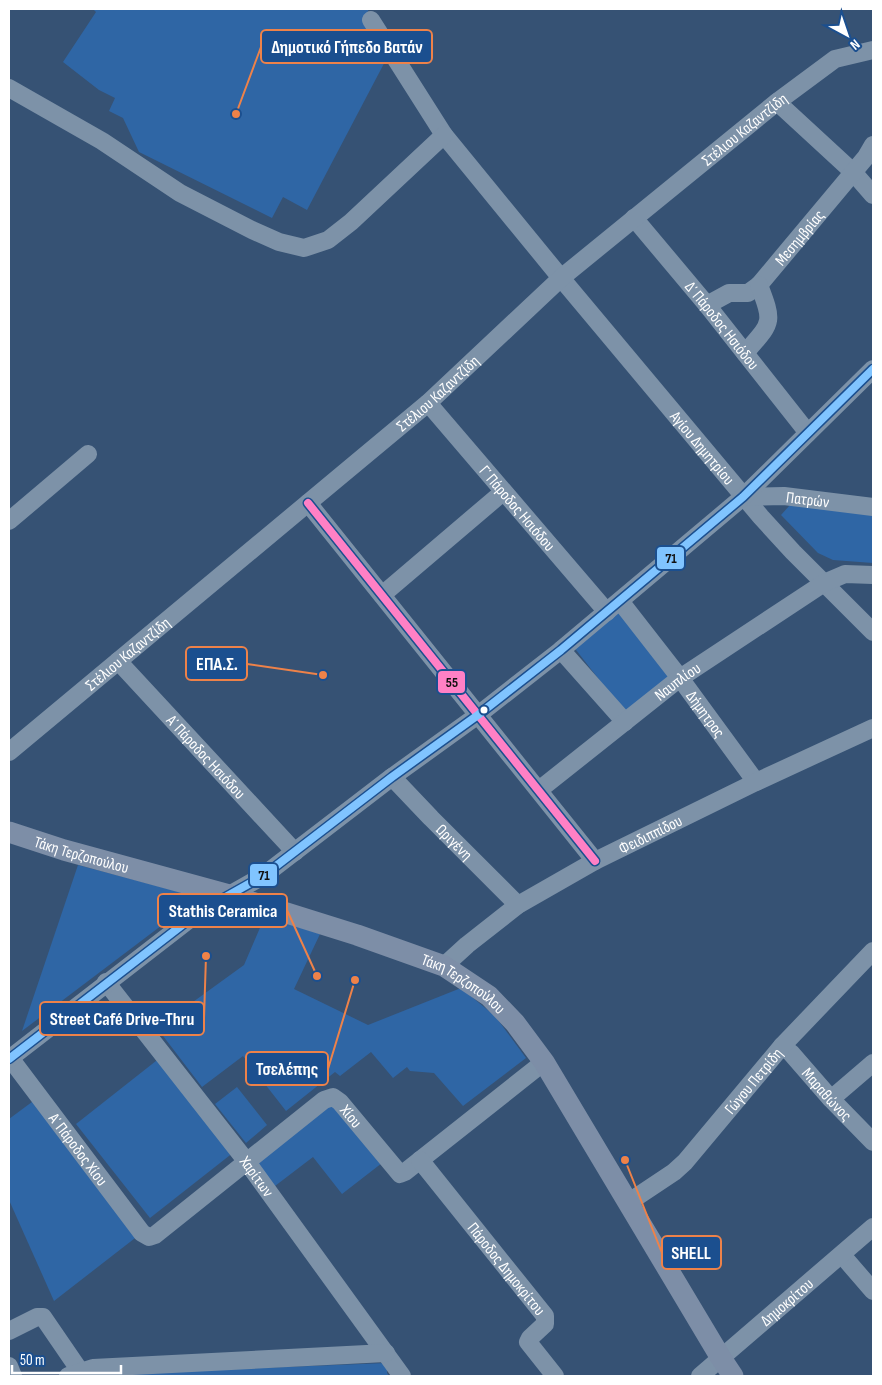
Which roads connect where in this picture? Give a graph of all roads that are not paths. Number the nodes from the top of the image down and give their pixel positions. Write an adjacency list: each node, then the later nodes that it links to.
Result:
1 (371, 20): 5 (street, Αγίου Δημητρίου)
2 (873, 50): 4 (street, Στέλιου Καζαντζίδη)
3 (9, 88): 5 (street)
4 (777, 102): 7 (street); 9 (street, Στέλιου Καζαντζίδη)
5 (444, 134): 10 (street, Αγίου Δημητρίου)
6 (873, 144): 7 (street, Μεσημβρίας)
7 (853, 172): 8 (street); 11 (street, Μεσημβρίας)
8 (873, 195)
9 (634, 218): 10 (street, Στέλιου Καζαντζίδη); 12 (street, Δ΄ Πάροδος Ησιόδου)
10 (561, 278): 15 (street, Στέλιου Καζαντζίδη); 19 (street, Αγίου Δημητρίου)
11 (759, 285): 12 (street); 13 (street)
12 (707, 305): 13 (street, Δ΄ Πάροδος Ησιόδου)
13 (745, 353): 16 (street, Δ΄ Πάροδος Ησιόδου)
14 (873, 369): 16 (street)
15 (428, 403): 18 (street, Γ΄ Πάροδος Ησιόδου); 20 (street, Στέλιου Καζαντζίδη)
16 (808, 433): 19 (street)
17 (88, 454): 22 (street)
18 (503, 492): 25 (street); 26 (street, Γ΄ Πάροδος Ησιόδου)
19 (743, 497): 21 (street, Πατρών); 24 (street, Αγίου Δημητρίου); 26 (street)
20 (308, 503): 25 (street); 29 (street, Στέλιου Καζαντζίδη)
21 (873, 507)
22 (9, 521)
23 (873, 575): 24 (street, Ναυπλίου)
24 (824, 583): 27 (street, Αγίου Δημητρίου); 30 (street, Ναυπλίου)
25 (382, 596): 31 (street)
26 (613, 607): 28 (street); 30 (street, Δήμητρος)
27 (873, 632)
28 (561, 650): 31 (street); 32 (street)
29 (118, 661): 34 (street, Στέλιου Καζαντζίδη); 39 (street, Α΄ Πάροδος Ησιόδου)
30 (680, 678): 32 (street, Ναυπλίου); 36 (street, Δήμητρος)
31 (478, 715): 35 (street); 37 (street)
32 (625, 722): 37 (street, Ναυπλίου)
33 (873, 728): 36 (street, Φειδιππίδου)
34 (9, 752)
35 (392, 777): 39 (street); 42 (street, Ωριγένη)
36 (756, 782): 40 (street, Φειδιππίδου)
37 (539, 790): 40 (street)
38 (9, 832): 41 (main road, Τάκη Τερζοπούλου)
39 (295, 852): 41 (street)
40 (595, 861): 42 (street, Φειδιππίδου)
41 (229, 896): 44 (main road, Τάκη Τερζοπούλου); 45 (street)
42 (518, 905): 44 (street, Φειδιππίδου)
43 (873, 951): 46 (street, Γώγου Πετρίδη)
44 (444, 966): 48 (main road, Τάκη Τερζοπούλου)
45 (106, 982): 47 (street); 53 (street, Χαρίτων)
46 (782, 1046): 50 (street, Μαραθώνος); 54 (street, Γώγου Πετρίδη)
47 (9, 1059): 56 (street, Α΄ Πάροδος Χίου)
48 (544, 1062): 52 (street, Χίου); 54 (main road, Τάκη Τερζοπούλου)
49 (873, 1063): 50 (street)
50 (831, 1099): 51 (street, Μαραθώνος)
51 (873, 1142)
52 (420, 1160): 53 (street, Χίου); 66 (street, Πάροδος Δημοκρίτου)
53 (247, 1162): 56 (street, Χίου); 60 (street, Χαρίτων)
54 (628, 1202): 61 (main road, Τάκη Τερζοπούλου)
55 (873, 1227): 57 (street, Δημοκρίτου)
56 (149, 1237)
57 (842, 1255): 58 (street); 61 (street, Δημοκρίτου)
58 (873, 1291)
59 (9, 1331): 63 (street)
60 (386, 1353): 63 (street); 65 (street, Χαρίτων)
61 (720, 1358): 67 (street, Δημοκρίτου); 68 (main road, Τάκη Τερζοπούλου)
62 (9, 1366): 64 (street)
63 (74, 1374)
64 (13, 1376)
65 (402, 1376)
66 (554, 1376)
67 (700, 1376)
68 (733, 1376)

